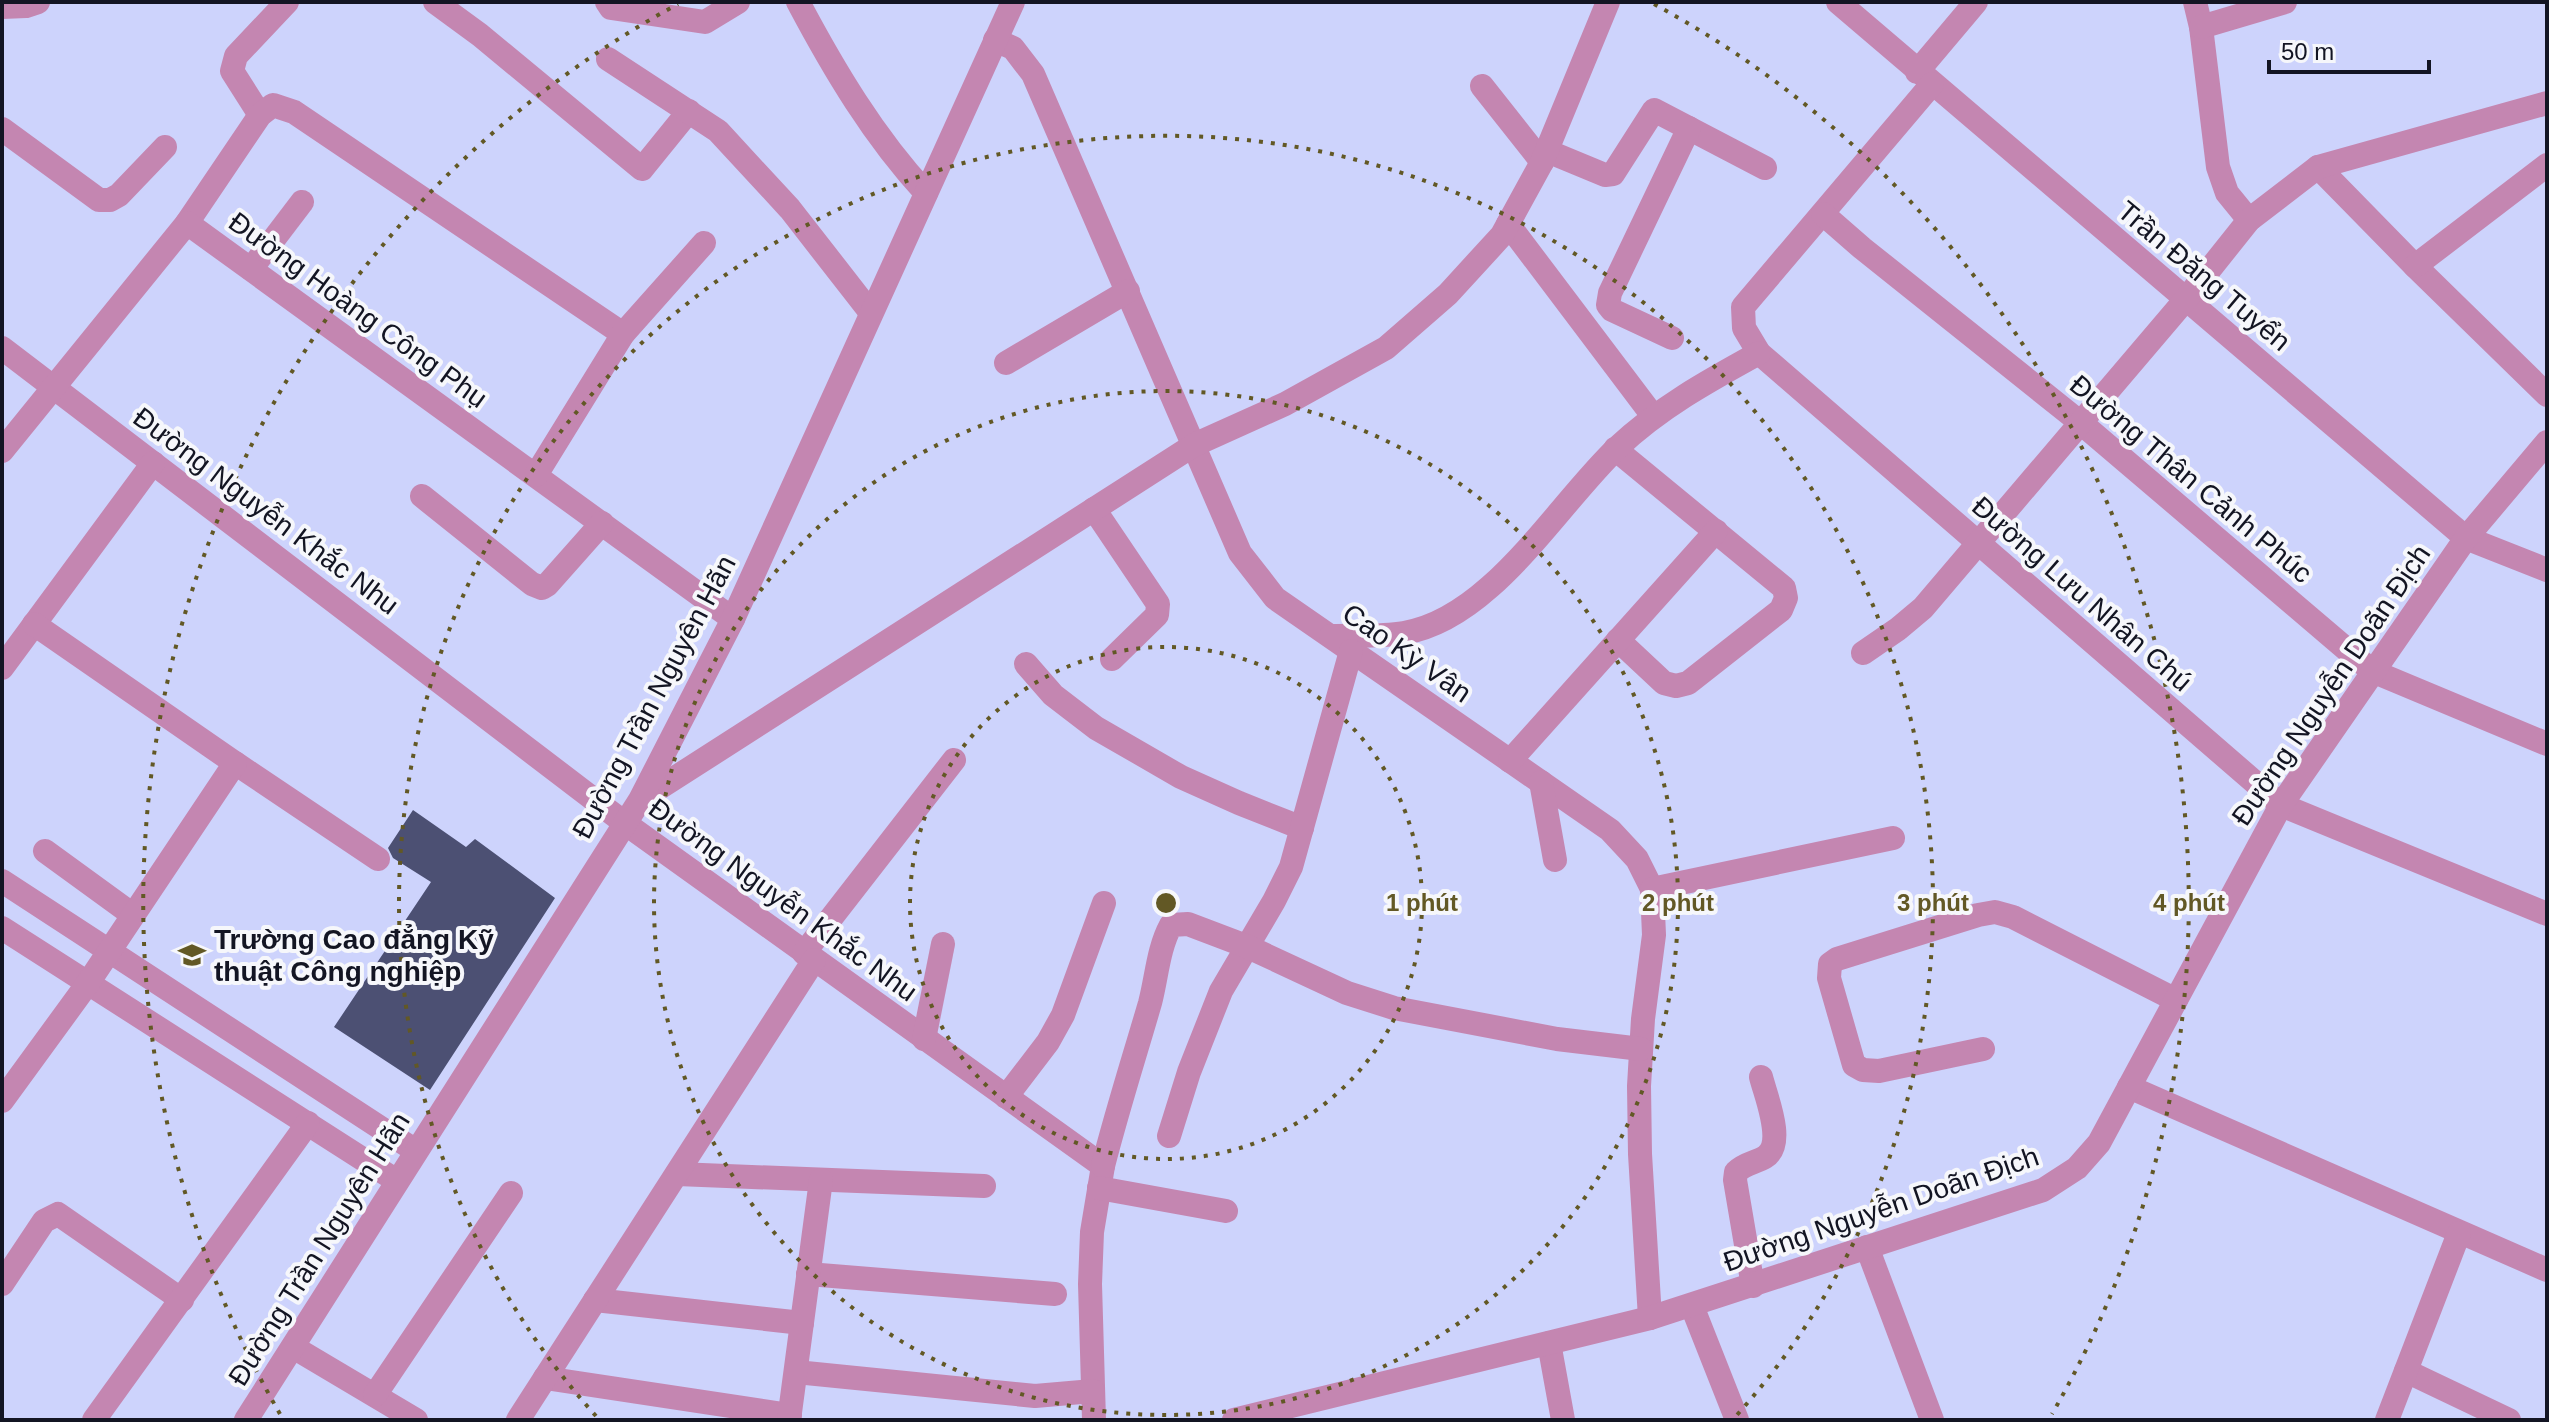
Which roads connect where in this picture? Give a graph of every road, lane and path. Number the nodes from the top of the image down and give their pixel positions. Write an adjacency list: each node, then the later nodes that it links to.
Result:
1 (38, 2): 13 (street)
2 (287, 2): 21 (street)
3 (435, 2): 20 (street)
4 (607, 2): 5 (street)
5 (738, 2)
6 (798, 2): 29 (street)
7 (1013, 2): 15 (street, Đường Trần Nguyên Hãn)
8 (1608, 2): 25 (street)
9 (1838, 2): 17 (street, Trần Đăng Tuyển)
10 (1976, 2): 17 (street)
11 (2195, 2): 14 (street)
12 (2285, 2): 14 (street)
13 (2, 7)
14 (2201, 27): 32 (street)
15 (995, 40): 29 (street, Đường Trần Nguyên Hãn); 38 (street, Cao Kỳ Vân)
16 (608, 59): 20 (street)
17 (1925, 78): 31 (street); 39 (street, Trần Đăng Tuyển)
18 (1482, 86): 25 (street)
19 (2547, 103): 27 (street)
20 (689, 111): 40 (street)
21 (260, 115): 33 (street); 41 (street)
22 (1689, 128): 25 (street); 28 (street); 42 (street)
23 (2, 129): 24 (street)
24 (165, 147)
25 (1544, 157): 34 (street)
26 (2547, 165): 36 (street)
27 (2318, 167): 32 (street); 36 (street)
28 (1765, 168)
29 (926, 193): 40 (street, Đường Trần Nguyên Hãn)
30 (302, 202): 37 (street)
31 (1823, 214): 44 (street, Đường Lưu Nhân Chú); 49 (street, Đường Thân Cảnh Phúc)
32 (2249, 220): 39 (street)
33 (187, 223): 37 (street, Đường Hoàng Công Phụ); 46 (street, Đường Hoàng Công Phụ)
34 (1508, 224): 48 (street); 51 (street)
35 (704, 243): 41 (street)
36 (2415, 266): 47 (street)
37 (251, 269): 55 (street, Đường Hoàng Công Phụ)
38 (1128, 291): 45 (street); 51 (street, Cao Kỳ Vân)
39 (2186, 299): 49 (street); 60 (street, Trần Đăng Tuyển)
40 (871, 313): 63 (street, Đường Trần Nguyên Hãn)
41 (623, 334): 55 (street)
42 (1672, 338)
43 (2, 348): 46 (street, Đường Nguyễn Khắc Nhu)
44 (1759, 353): 48 (street); 61 (street, Đường Lưu Nhân Chú)
45 (1006, 363)
46 (54, 387): 53 (street, Đường Hoàng Công Phụ); 54 (street, Đường Nguyễn Khắc Nhu)
47 (2547, 395)
48 (1653, 416): 52 (street)
49 (2081, 423): 61 (street); 72 (street, Đường Thân Cảnh Phúc)
50 (2547, 442): 60 (street, Đường Nguyễn Doãn Địch)
51 (1194, 445): 57 (street); 65 (street, Cao Kỳ Vân)
52 (1615, 449): 59 (street); 65 (street)
53 (2, 451)
54 (153, 463): 64 (street); 80 (street, Đường Nguyễn Khắc Nhu)
55 (536, 475): 58 (street, Đường Hoàng Công Phụ)
56 (422, 496): 58 (street)
57 (1094, 509): 69 (street); 78 (street)
58 (602, 523): 63 (street, Đường Hoàng Công Phụ)
59 (1716, 531): 66 (street); 66 (street)
60 (2466, 538): 62 (street, Trần Đăng Tuyển); 72 (street, Đường Nguyễn Doãn Địch)
61 (1978, 543): 68 (street); 79 (street, Đường Lưu Nhân Chú)
62 (2547, 570)
63 (733, 619): 78 (street, Đường Trần Nguyên Hãn)
64 (34, 624): 71 (street); 76 (street)
65 (1331, 636): 67 (street, Cao Kỳ Vân)
66 (1618, 640): 75 (street)
67 (1351, 651): 75 (street, Cao Kỳ Vân); 81 (street)
68 (1863, 653)
69 (1112, 659)
70 (1026, 664): 81 (street)
71 (2, 668)
72 (2372, 671): 73 (street, Đường Thân Cảnh Phúc); 79 (street, Đường Nguyễn Doãn Địch)
73 (2547, 744)
74 (954, 760): 95 (street)
75 (1510, 761): 77 (street, Cao Kỳ Vân)
76 (235, 763): 84 (street); 90 (street)
77 (1541, 782): 85 (street); 87 (street, Cao Kỳ Vân)
78 (640, 800): 80 (street, Đường Trần Nguyên Hãn)
79 (2281, 805): 89 (street, Đường Lưu Nhân Chú); 97 (street, Đường Nguyễn Doãn Địch)
80 (626, 824): 95 (street, Đường Nguyễn Khắc Nhu); 109 (street, Đường Trần Nguyên Hãn)
81 (1302, 828): 93 (street)
82 (1893, 838): 87 (street)
83 (45, 851): 90 (street)
84 (378, 859)
85 (1555, 860)
86 (2, 881): 94 (street)
87 (1652, 889): 100 (street, Cao Kỳ Vân)
88 (1104, 903): 105 (street)
89 (2547, 914)
90 (133, 915): 94 (street)
91 (2, 928): 96 (street)
92 (943, 944): 99 (street)
93 (1246, 946): 100 (street); 108 (street); 111 (street)
94 (108, 952): 96 (street); 98 (street)
95 (809, 957): 99 (street, Đường Nguyễn Khắc Nhu); 110 (street)
96 (88, 983): 102 (street); 106 (street)
97 (2176, 1000): 101 (street); 104 (street, Đường Nguyễn Doãn Địch)
98 (240, 1037): 102 (street); 109 (street)
99 (924, 1039): 105 (street, Đường Nguyễn Khắc Nhu)
100 (1641, 1049): 127 (street, Cao Kỳ Vân)
101 (1983, 1049)
102 (221, 1068): 107 (street)
103 (1761, 1077): 122 (street)
104 (2129, 1087): 117 (street); 118 (street, Đường Nguyễn Doãn Địch)
105 (1006, 1097): 111 (street, Đường Nguyễn Khắc Nhu)
106 (2, 1101)
107 (308, 1123): 113 (street); 124 (street)
108 (1169, 1136)
109 (416, 1151): 113 (street, Đường Trần Nguyên Hãn)
110 (677, 1174): 112 (street); 125 (street)
111 (1101, 1177): 116 (street); 134 (street)
112 (821, 1180): 114 (street); 120 (street)
113 (397, 1181): 130 (street, Đường Trần Nguyên Hãn)
114 (984, 1186)
115 (511, 1193): 135 (street)
116 (1226, 1211)
117 (2459, 1233): 119 (street); 131 (street)
118 (1867, 1247): 122 (street, Đường Nguyễn Doãn Địch); 145 (street)
119 (2547, 1270)
120 (808, 1274): 123 (street); 128 (street)
121 (2, 1284): 124 (street)
122 (1753, 1286): 126 (street, Đường Nguyễn Doãn Địch)
123 (1055, 1294)
124 (182, 1300): 137 (street)
125 (595, 1300): 128 (street); 133 (street)
126 (1692, 1306): 127 (street, Đường Nguyễn Doãn Địch); 144 (street)
127 (1650, 1318): 129 (street, Đường Nguyễn Doãn Địch)
128 (802, 1323): 132 (street)
129 (1549, 1343): 142 (street, Đường Nguyễn Doãn Địch); 143 (street)
130 (293, 1347): 135 (street); 138 (street, Đường Trần Nguyên Hãn)
131 (2406, 1371): 146 (street); 147 (street)
132 (796, 1372): 134 (street); 136 (street)
133 (545, 1378): 136 (street); 140 (street)
134 (1093, 1391): 141 (street)
135 (375, 1395): 139 (street)
136 (790, 1418)
137 (94, 1420)
138 (246, 1420)
139 (416, 1420)
140 (518, 1420)
141 (1094, 1420)
142 (1234, 1420)
143 (1563, 1420)
144 (1737, 1420)
145 (1932, 1420)
146 (2387, 1420)
147 (2509, 1420)

